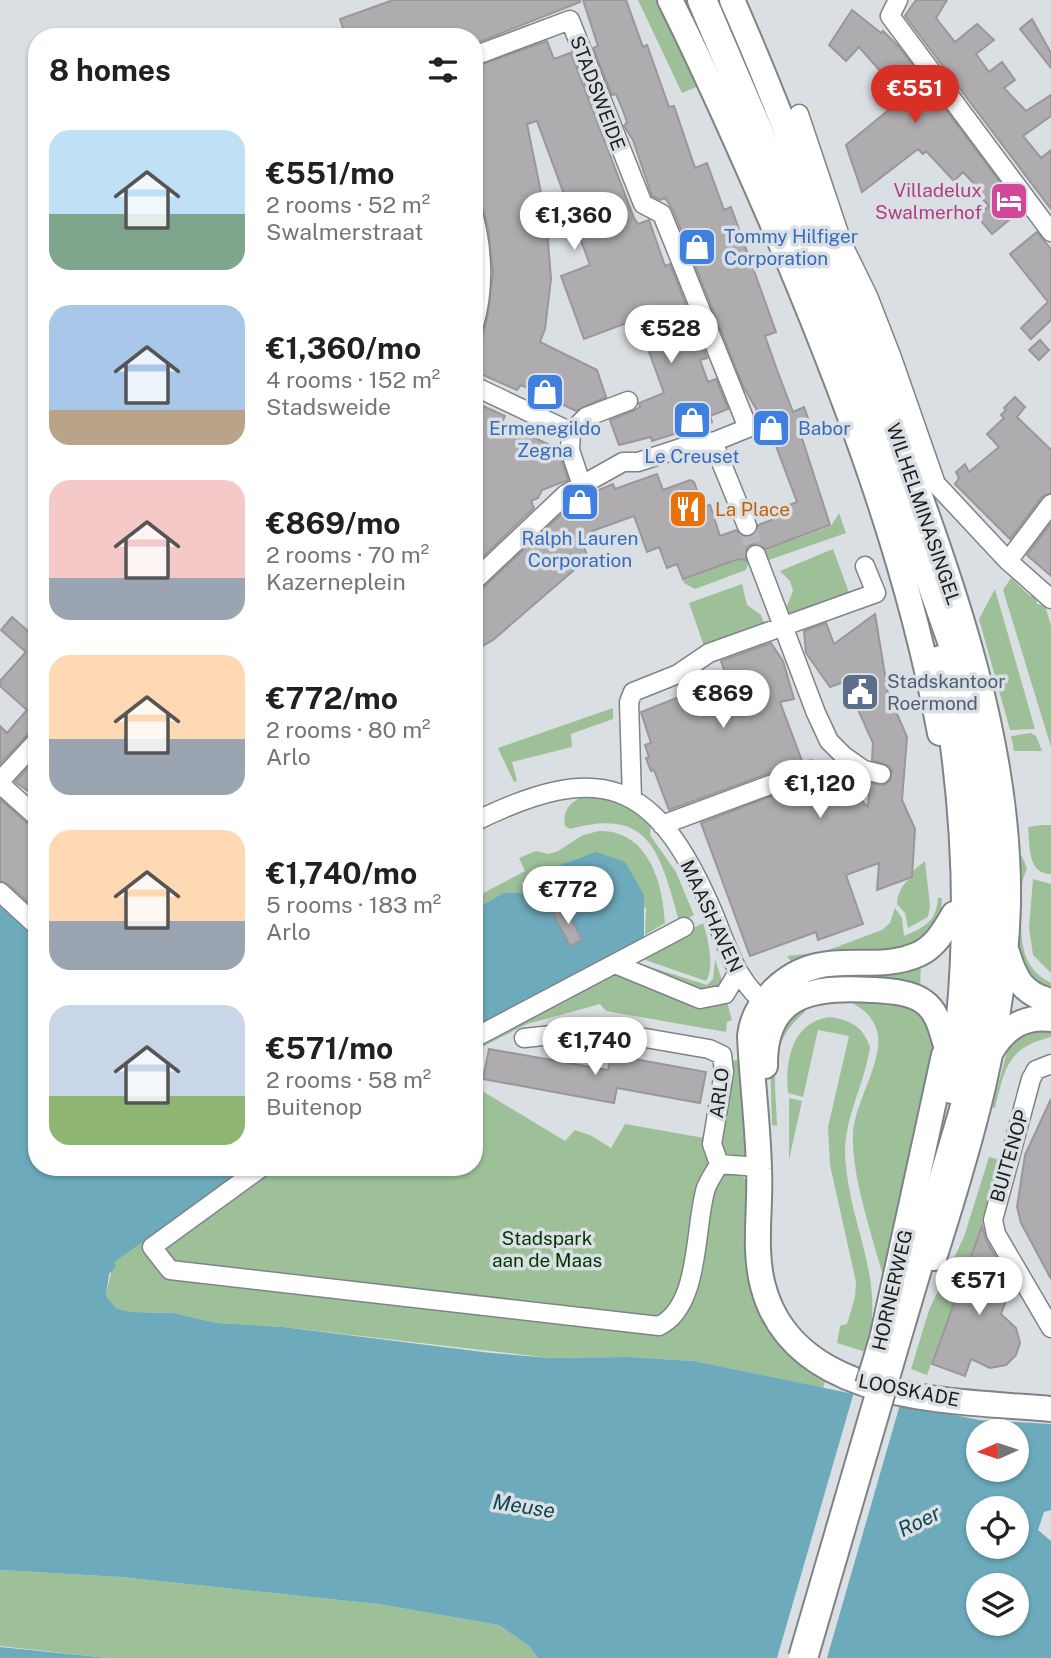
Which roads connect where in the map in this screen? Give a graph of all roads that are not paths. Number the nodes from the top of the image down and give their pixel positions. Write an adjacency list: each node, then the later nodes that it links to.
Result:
1 (670, 0): 31 (main road, WILHELMINASINGEL)
2 (702, 0): 36 (main road, WILHELMINASINGEL)
3 (732, 0): 33 (main road, WILHELMINASINGEL)
4 (894, 8): 7 (street)
5 (483, 53): 11 (street, STADSWEIDE)
6 (799, 114): 16 (street, WILHELMINASINGEL)
7 (1051, 232)
8 (483, 390): 10 (street)
9 (628, 401): 10 (street)
10 (571, 432): 12 (street)
11 (713, 442): 12 (street); 14 (street)
12 (582, 486): 18 (street)
13 (1051, 504): 16 (street)
14 (747, 526)
15 (756, 555): 20 (street)
16 (1008, 561): 19 (street, WILHELMINASINGEL)
17 (865, 566): 20 (street)
18 (483, 573)
19 (1051, 599)
20 (782, 626): 23 (street); 25 (street)
21 (28, 751): 24 (street)
22 (811, 770): 28 (street)
23 (881, 774)
24 (0, 783): 26 (street)
25 (632, 799): 27 (street, MAASHAVEN); 28 (street, MAASHAVEN)
26 (28, 809)
27 (483, 818)
28 (662, 825): 30 (street, MAASHAVEN)
29 (0, 892): 32 (street)
30 (711, 908): 34 (street); 35 (street, MAASHAVEN)
31 (954, 914): 38 (main road); 42 (main road, HORNERWEG)
32 (28, 918)
33 (1006, 948): 37 (main road); 43 (main road, WILHELMINASINGEL)
34 (615, 964): 35 (street); 40 (street)
35 (737, 974): 38 (street, MAASHAVEN)
36 (976, 986): 49 (main road, HORNERWEG)
37 (1051, 1001)
38 (771, 1008): 42 (main road); 46 (main road, LOOSKADE)
39 (1051, 1019): 43 (main road)
40 (483, 1033)
41 (524, 1038): 45 (street, ARLO)
42 (946, 1045): 49 (main road, HORNERWEG)
43 (992, 1051): 49 (main road, HORNERWEG)
44 (1051, 1064): 48 (street, BUITENOP)
45 (719, 1164): 46 (street); 47 (street)
46 (759, 1167): 50 (main road, LOOSKADE)
47 (250, 1176)
48 (1051, 1328)
49 (894, 1343): 51 (main road, HORNERWEG, bridge); 52 (main road, HORNERWEG, bridge); 53 (main road, HORNERWEG)
50 (1051, 1409)
51 (789, 1658)
52 (803, 1658)
53 (817, 1658)

